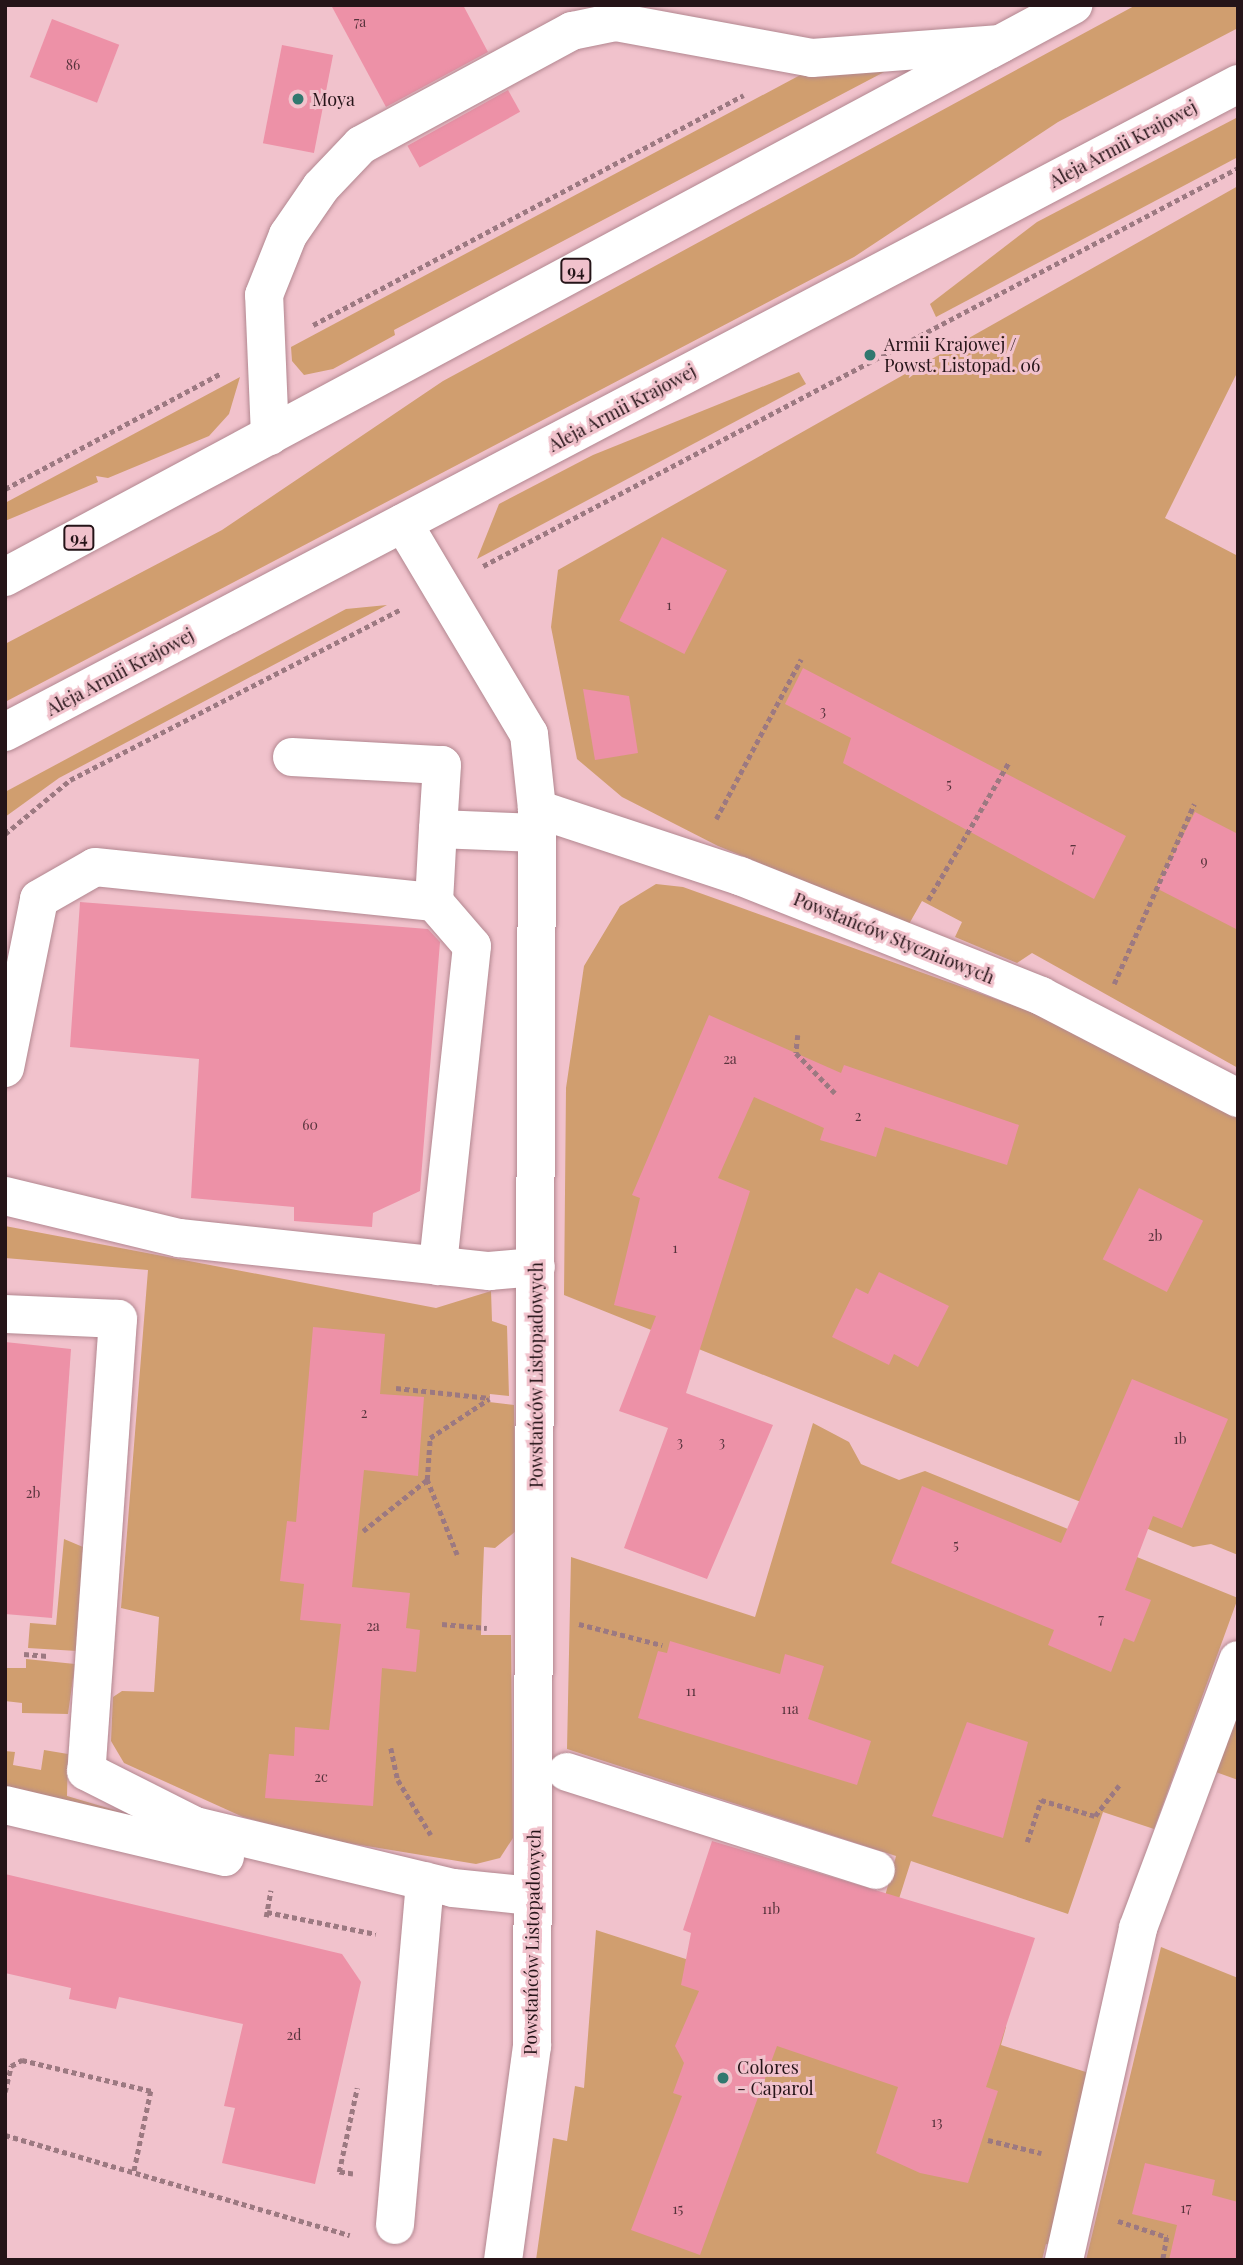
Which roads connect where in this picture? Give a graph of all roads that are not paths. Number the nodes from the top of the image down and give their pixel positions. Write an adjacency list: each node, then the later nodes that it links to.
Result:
1 (1073, 5): 2 (street, 94)
2 (1000, 44): 4 (street, 94); 4 (street)
3 (1238, 85): 5 (street, Aleja Armii Krajowej)
4 (270, 436): 6 (street, 94)
5 (402, 523): 7 (street, Aleja Armii Krajowej); 9 (street, Powstańców Listopadowych)
6 (5, 577)
7 (5, 732)
8 (292, 757): 10 (street)
9 (537, 821): 10 (street, Powstańców Styczniowych); 13 (street, Powstańców Styczniowych); 16 (street, Powstańców Listopadowych)
10 (438, 829): 11 (street)
11 (434, 902): 12 (street); 15 (street)
12 (5, 1068)
13 (1238, 1098)
14 (5, 1196): 15 (street)
15 (438, 1266): 16 (street)
16 (536, 1267): 23 (street, Powstańców Listopadowych)
17 (5, 1314): 22 (street)
18 (1238, 1660): 26 (street)
19 (568, 1772): 21 (street)
20 (5, 1805): 22 (street)
21 (876, 1870)
22 (426, 1889): 23 (street); 24 (street)
23 (532, 1896): 25 (street, Powstańców Listopadowych)
24 (379, 2232)
25 (503, 2260)
26 (1064, 2260)

